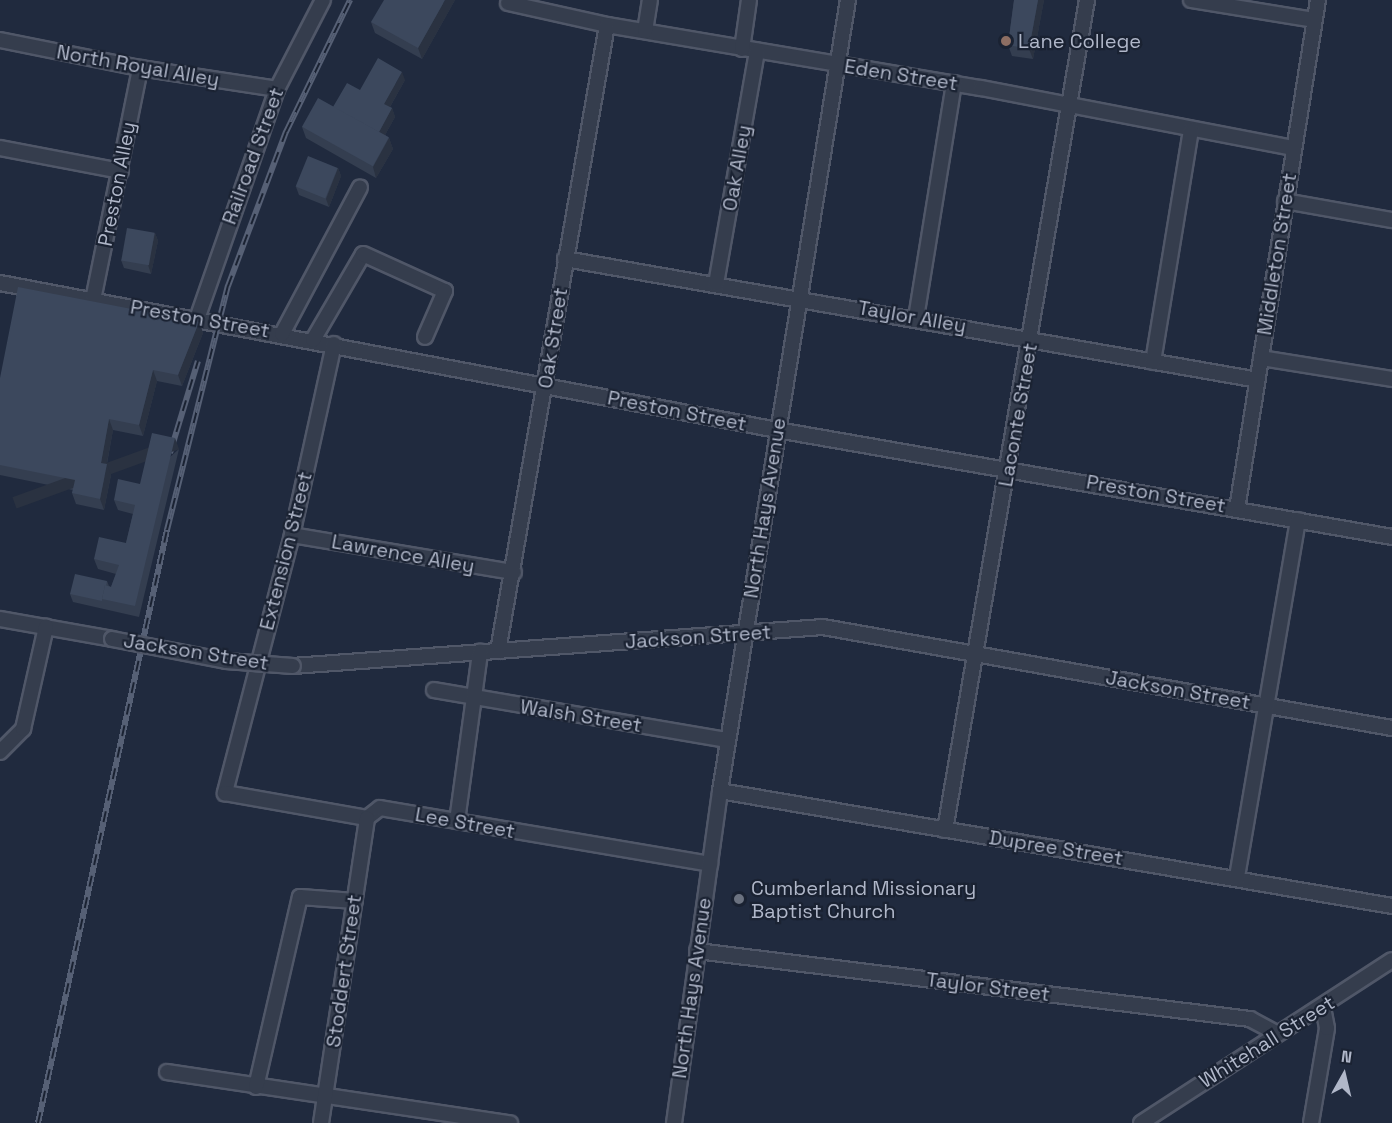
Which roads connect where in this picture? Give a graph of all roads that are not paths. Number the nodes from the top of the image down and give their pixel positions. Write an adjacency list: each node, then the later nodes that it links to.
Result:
1 (323, 0): 18 (street, Railroad Street)
2 (650, 0): 11 (street)
3 (749, 0): 13 (street)
4 (848, 0): 15 (street, North Hays Avenue)
5 (1087, 0): 19 (street, Laconte Street)
6 (1191, 0): 9 (street)
7 (1318, 0): 9 (street, Middleton Street)
8 (508, 3): 10 (street, Eden Street)
9 (1314, 20): 22 (street, Middleton Street)
10 (607, 25): 11 (street, Eden Street); 27 (street, Oak Street)
11 (645, 31): 13 (street, Eden Street)
12 (0, 40): 16 (street, North Royal Alley)
13 (742, 49): 14 (street, Eden Street)
14 (757, 51): 15 (street, Eden Street); 29 (street, Oak Alley)
15 (836, 64): 17 (street, Eden Street); 30 (street, North Hays Avenue)
16 (140, 68): 18 (street, North Royal Alley); 23 (street, Preston Alley)
17 (954, 83): 19 (street, Eden Street); 32 (street)
18 (277, 89): 33 (street, Railroad Street)
19 (1070, 106): 20 (street, Eden Street); 36 (street, Laconte Street)
20 (1191, 130): 22 (street, Eden Street); 40 (street)
21 (0, 148): 23 (street)
22 (1293, 148): 25 (street, Middleton Street)
23 (121, 171): 31 (street, Preston Alley)
24 (360, 187): 34 (street)
25 (1285, 201): 26 (street); 39 (street, Middleton Street)
26 (1392, 220)
27 (565, 259): 29 (street, Taylor Alley); 43 (street, Oak Street)
28 (0, 283): 31 (street, Preston Street)
29 (716, 284): 30 (street, Taylor Alley)
30 (800, 298): 32 (street, Taylor Alley); 44 (street, North Hays Avenue)
31 (93, 300): 33 (street, Preston Street)
32 (916, 318): 36 (street, Taylor Alley)
33 (197, 319): 34 (street, Preston Street)
34 (282, 334): 37 (street, Preston Street)
35 (425, 338): 37 (street)
36 (1032, 339): 40 (street, Taylor Alley); 45 (street, Laconte Street)
37 (313, 340): 38 (street, Preston Street)
38 (334, 344): 43 (street, Preston Street); 48 (street, Extension Street)
39 (1262, 358): 41 (street); 42 (street, Middleton Street)
40 (1153, 362): 42 (street, Taylor Alley)
41 (1392, 379)
42 (1258, 380): 46 (street, Middleton Street)
43 (546, 386): 44 (street, Preston Street); 50 (street, Oak Street)
44 (777, 430): 45 (street, Preston Street); 53 (street, North Hays Avenue)
45 (1010, 469): 46 (street, Preston Street); 56 (street, Laconte Street)
46 (1237, 508): 47 (street, Preston Street)
47 (1298, 520): 49 (street, Preston Street); 59 (street)
48 (292, 535): 50 (street, Lawrence Alley); 64 (street, Extension Street)
49 (1392, 537)
50 (514, 572): 54 (street, Oak Street)
51 (0, 620): 52 (street, Jackson Street)
52 (46, 627): 55 (street, Jackson Street, bridge); 62 (street)
53 (746, 634): 54 (street, Jackson Street); 56 (street, Jackson Street); 61 (street, North Hays Avenue)
54 (498, 651): 55 (street, Jackson Street)
55 (480, 652): 58 (street)
56 (976, 654): 59 (street, Jackson Street); 67 (street, Laconte Street)
57 (434, 690): 58 (street, Walsh Street)
58 (476, 698): 61 (street, Walsh Street); 66 (street)
59 (1267, 706): 60 (street, Jackson Street); 69 (street)
60 (1392, 728)
61 (728, 740): 63 (street, North Hays Avenue)
62 (0, 752)
63 (720, 790): 67 (street, Dupree Street); 68 (street, North Hays Avenue)
64 (225, 793): 65 (street, Lee Street)
65 (367, 818): 66 (street, Lee Street); 70 (street, Stoddert Street)
66 (457, 821): 68 (street, Lee Street)
67 (945, 830): 69 (street, Dupree Street)
68 (710, 864): 72 (street, North Hays Avenue)
69 (1237, 877): 71 (street, Dupree Street)
70 (355, 901): 77 (street); 78 (street, Stoddert Street)
71 (1392, 906)
72 (697, 951): 75 (street, Taylor Street); 82 (street, North Hays Avenue)
73 (1392, 960): 74 (street, Whitehall Street)
74 (1323, 1007): 75 (street, Whitehall Street); 84 (street)
75 (1276, 1034): 83 (street, Whitehall Street)
76 (167, 1072): 77 (street)
77 (256, 1087): 78 (street)
78 (326, 1098): 79 (street); 80 (street, Stoddert Street)
79 (461, 1120): 81 (street)
80 (321, 1123)
81 (510, 1123)
82 (674, 1123)
83 (1141, 1123)
84 (1311, 1123)

